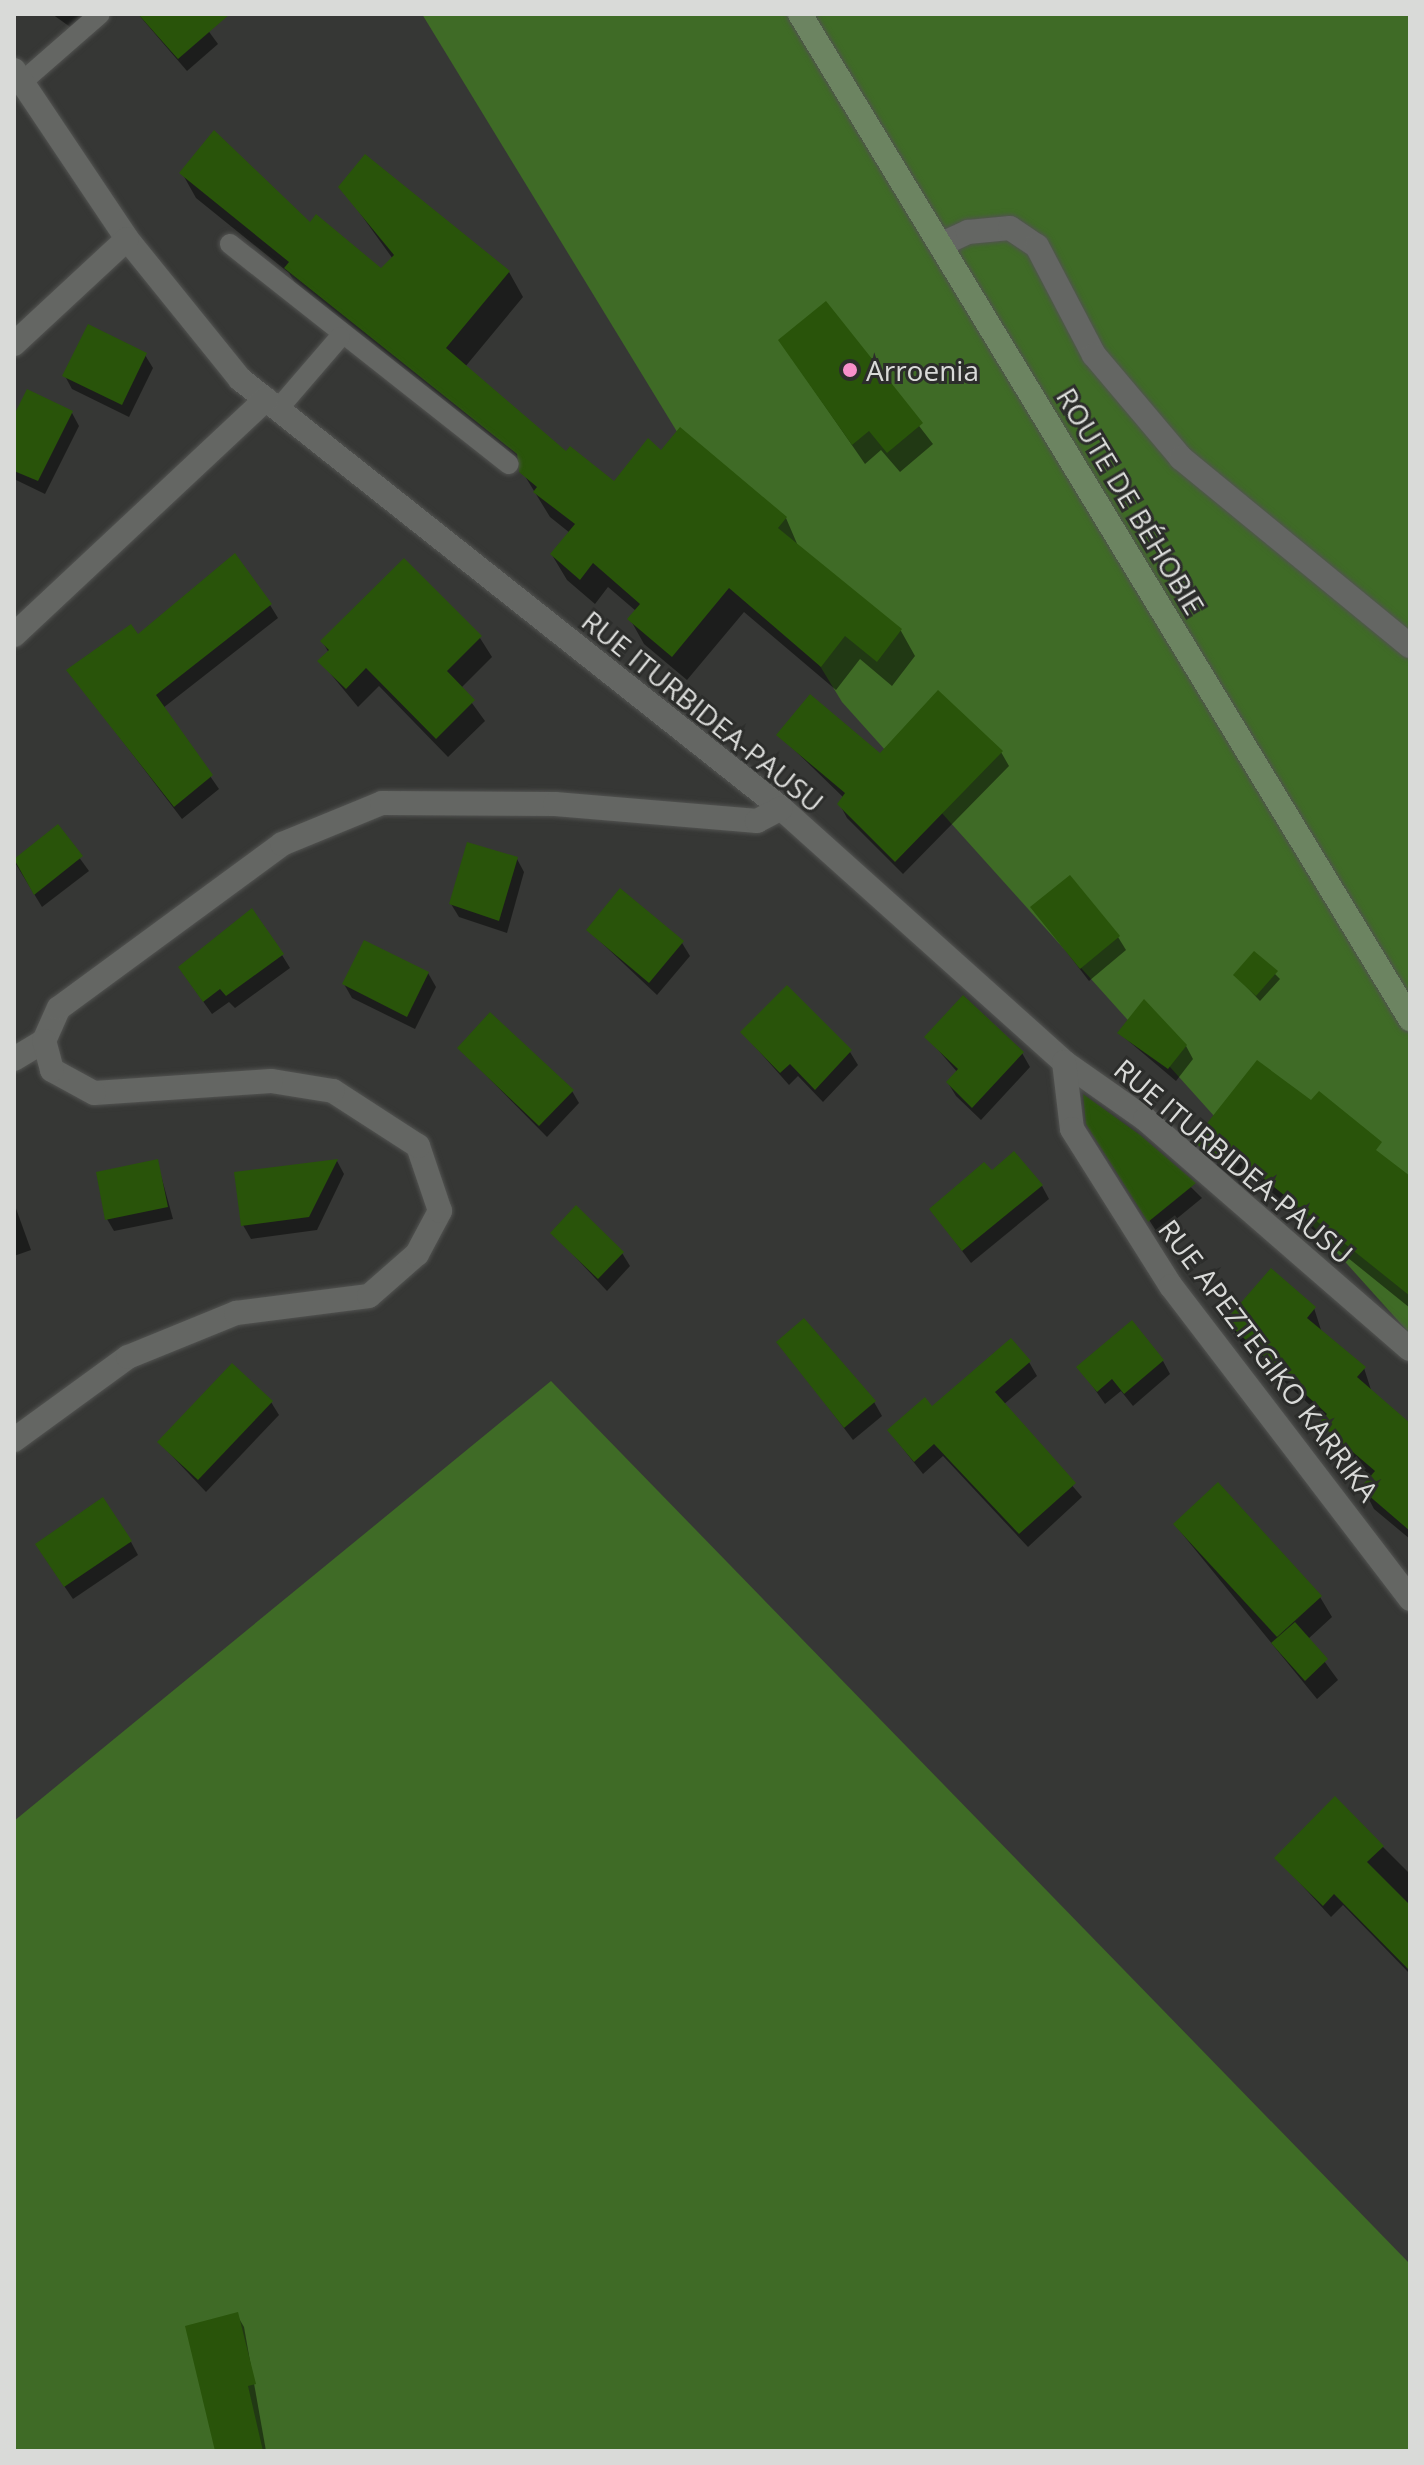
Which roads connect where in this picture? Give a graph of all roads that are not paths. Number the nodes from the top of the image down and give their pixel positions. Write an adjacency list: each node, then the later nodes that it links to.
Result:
1 (100, 14): 3 (lane)
2 (800, 14): 6 (main road, ROUTE DE BÉHOBIE)
3 (18, 76): 4 (street, RUE ITURBIDEA-PAUSU)
4 (127, 239): 8 (street); 9 (street, RUE ITURBIDEA-PAUSU)
5 (230, 244): 7 (lane)
6 (940, 245): 12 (street); 14 (main road, ROUTE DE BÉHOBIE)
7 (340, 337): 9 (lane); 10 (lane)
8 (14, 344)
9 (272, 404): 11 (street); 13 (street, RUE ITURBIDEA-PAUSU)
10 (509, 464)
11 (14, 635)
12 (1410, 646)
13 (781, 808): 15 (street); 17 (street, RUE ITURBIDEA-PAUSU)
14 (1410, 1019)
15 (44, 1041): 16 (street); 19 (street)
16 (14, 1059)
17 (1064, 1062): 18 (street, RUE ITURBIDEA-PAUSU); 20 (street, RUE APEZTEGIKO KARRIKA)
18 (1410, 1349)
19 (14, 1440)
20 (1410, 1599)

